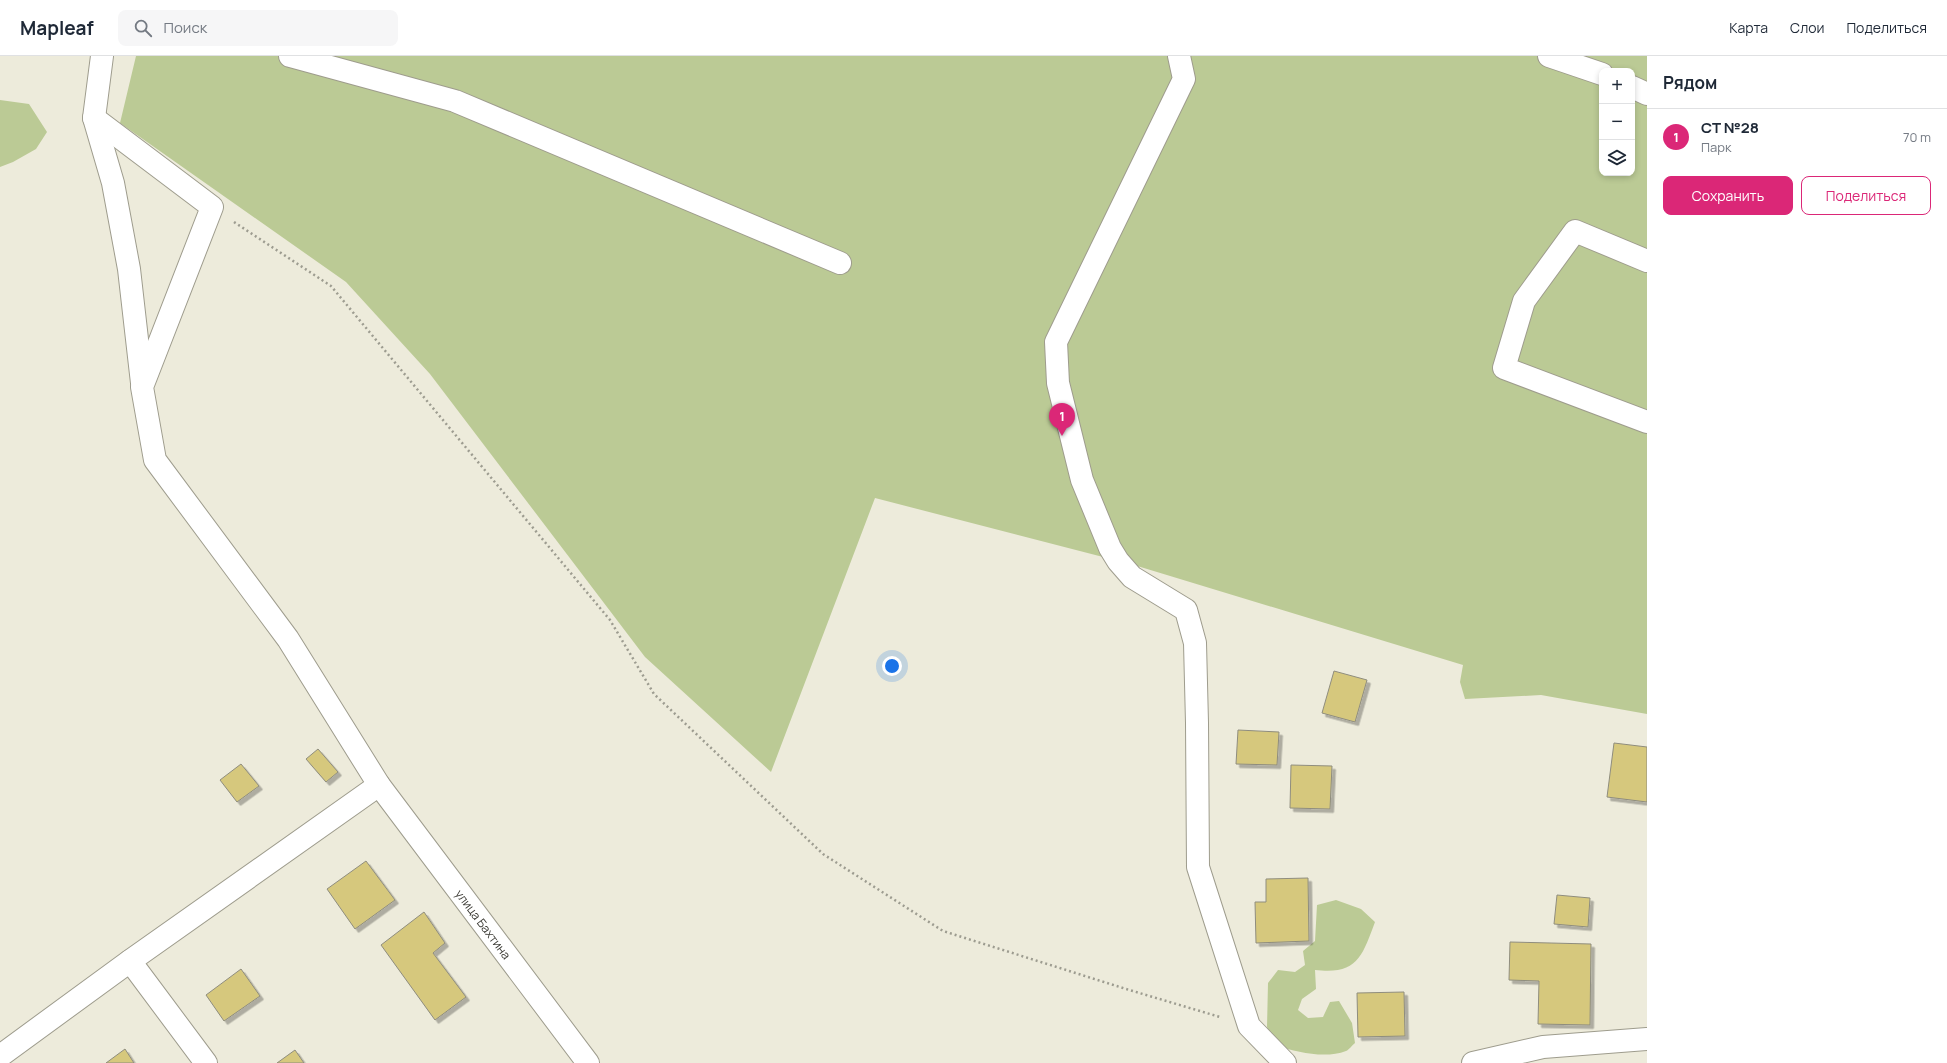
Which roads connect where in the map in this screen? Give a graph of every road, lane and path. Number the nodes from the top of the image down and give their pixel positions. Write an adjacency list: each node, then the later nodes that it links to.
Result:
1 (102, 56): 8 (street)
2 (290, 56): 11 (street)
3 (1179, 56): 16 (street)
4 (1549, 56): 5 (street)
5 (1599, 73)
6 (1635, 88): 7 (street)
7 (1647, 94)
8 (94, 118): 9 (street); 12 (street, улица Бахтина)
9 (212, 207): 12 (street); 16 (path)
10 (1647, 261): 13 (street)
11 (840, 263)
12 (142, 387): 14 (street, улица Бахтина)
13 (1647, 422)
14 (379, 785): 15 (street); 20 (street, улица Бахтина)
15 (130, 961): 18 (street); 19 (street)
16 (1249, 1026): 21 (street)
17 (1647, 1039): 22 (street)
18 (0, 1056)
19 (206, 1063)
20 (588, 1063)
21 (1285, 1063)
22 (1473, 1063)

